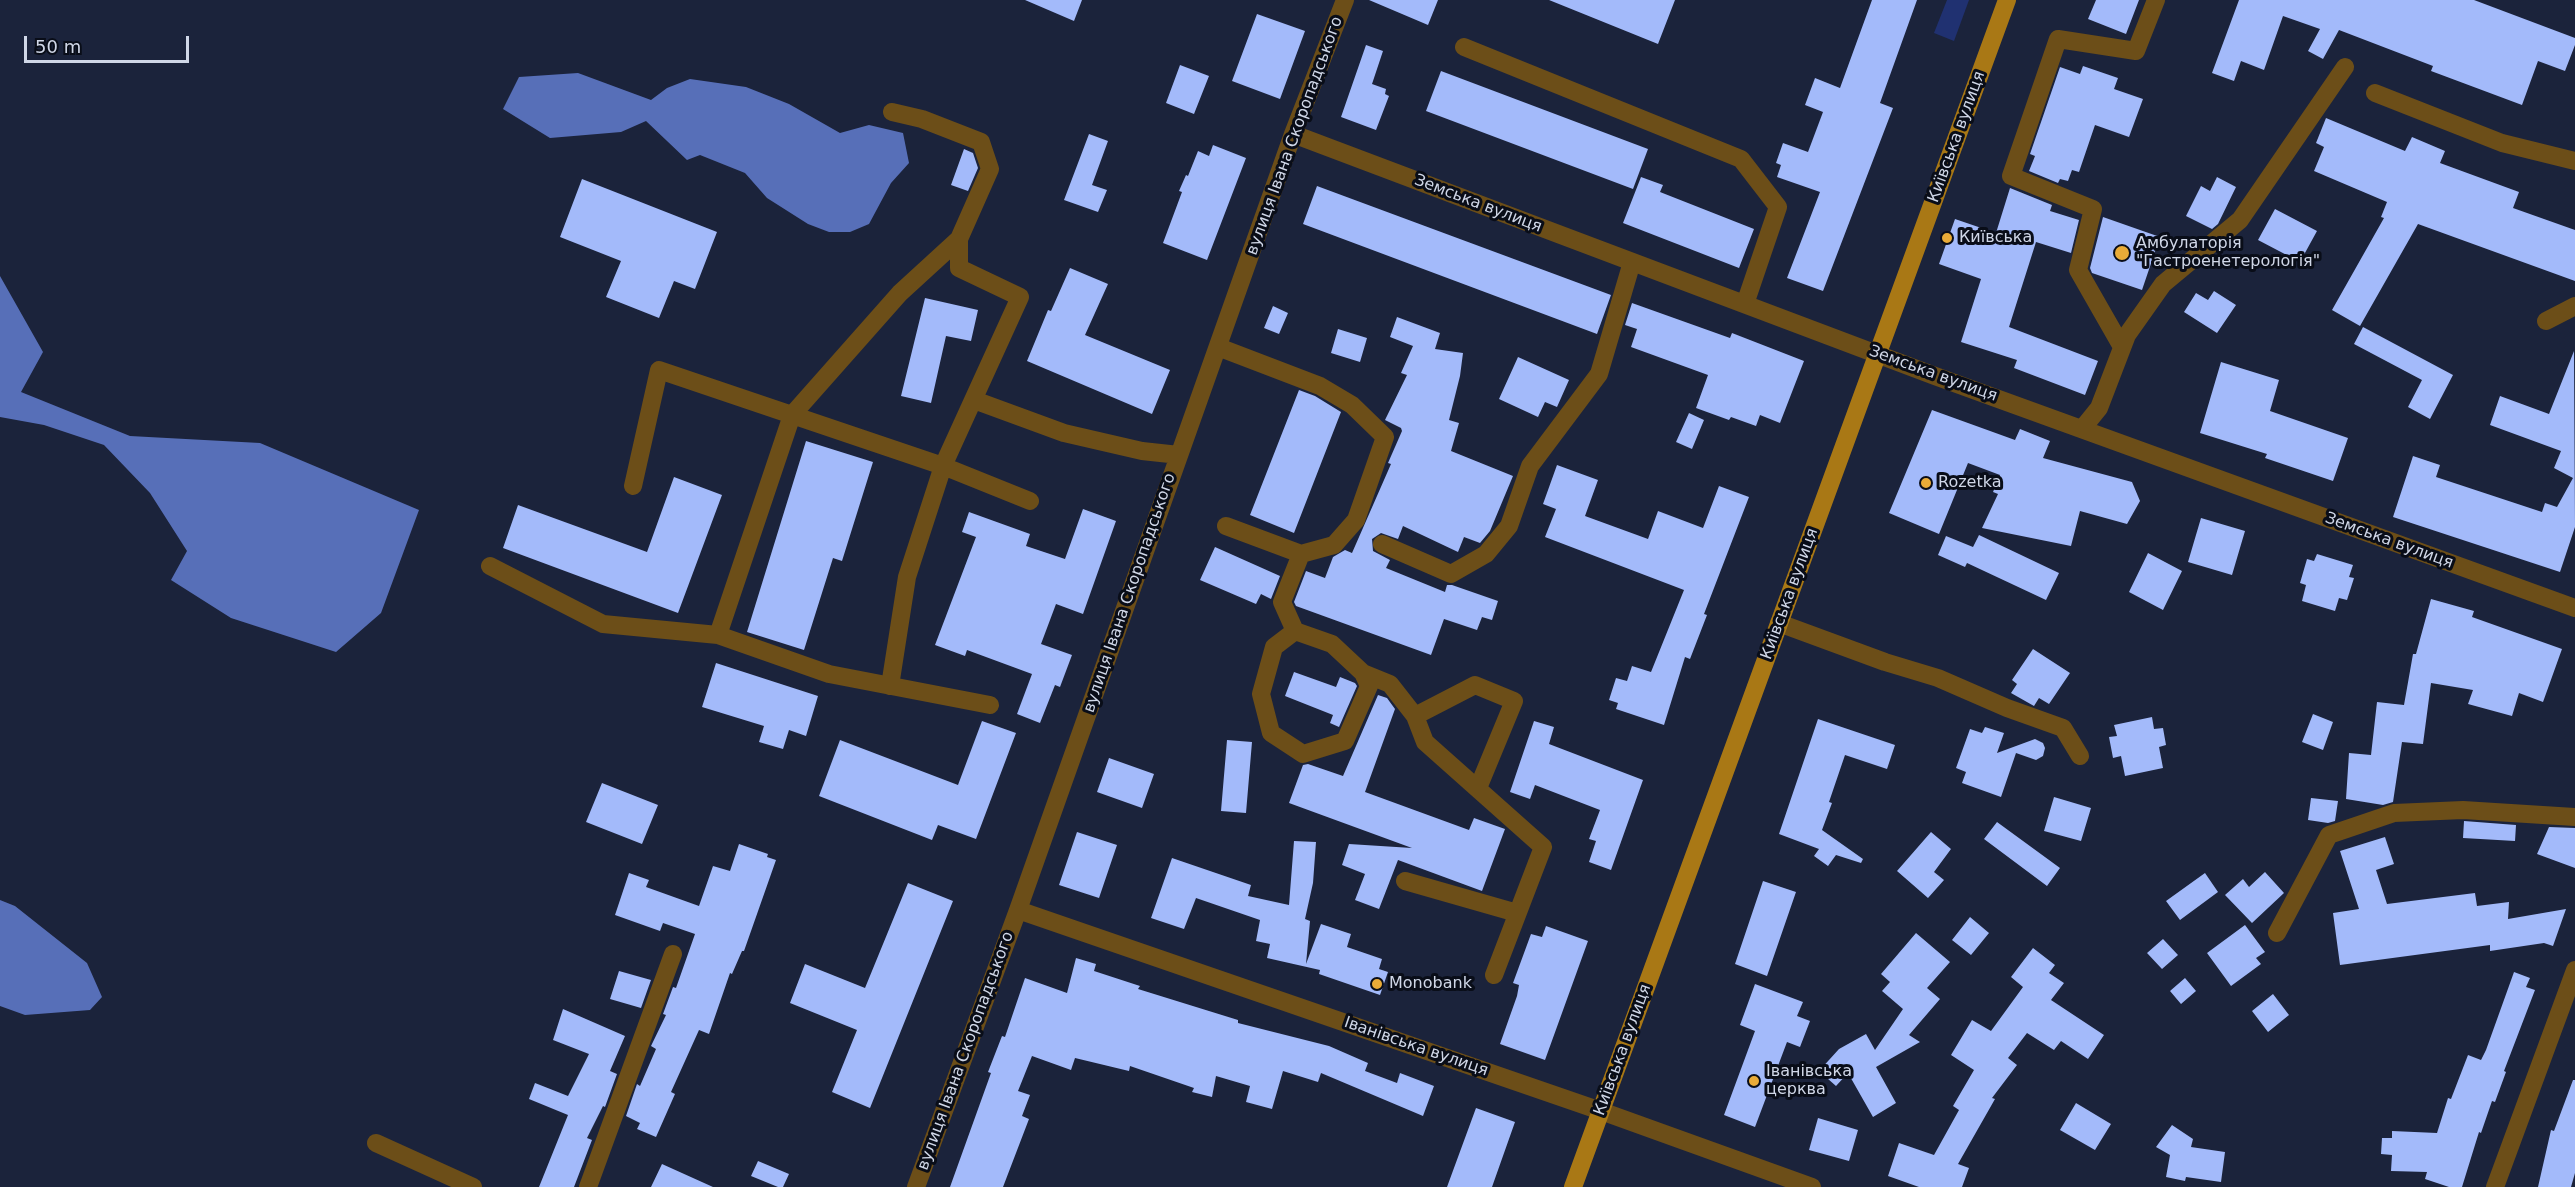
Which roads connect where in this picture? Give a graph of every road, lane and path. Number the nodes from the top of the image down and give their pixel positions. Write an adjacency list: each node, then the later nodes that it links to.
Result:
1 (1345, 0): 8 (street, вулиця Івана Скоропадського)
2 (2007, 0): 17 (main road, Київська вулиця)
3 (2156, 0): 16 (street)
4 (1464, 47): 12 (street)
5 (2344, 67): 16 (street)
6 (2376, 93): 9 (street)
7 (892, 112): 10 (street)
8 (1293, 134): 11 (street, Земська вулиця); 15 (street, вулиця Івана Скоропадського)
9 (2575, 161)
10 (958, 239): 18 (street); 19 (street)
11 (1632, 262): 12 (street, Земська вулиця); 26 (street)
12 (1745, 304): 17 (street, Земська вулиця)
13 (2575, 306): 14 (street)
14 (2546, 321)
15 (1218, 347): 21 (street, вулиця Івана Скоропадського); 27 (street)
16 (2122, 347): 20 (street)
17 (1879, 354): 20 (street, Земська вулиця); 30 (main road, Київська вулиця)
18 (974, 400): 21 (street); 22 (street)
19 (792, 415): 22 (street); 23 (street); 32 (street)
20 (2082, 429): 29 (street, Земська вулиця)
21 (1179, 455): 41 (street, вулиця Івана Скоропадського)
22 (943, 466): 24 (street); 34 (street)
23 (633, 486)
24 (1030, 501)
25 (1226, 526): 27 (street)
26 (1382, 544)
27 (1301, 554): 31 (street)
28 (490, 566): 32 (street)
29 (2575, 608)
30 (1779, 623): 37 (street); 47 (main road, Київська вулиця)
31 (1295, 631): 33 (street); 33 (street)
32 (718, 635): 34 (street)
33 (1363, 673): 36 (street)
34 (890, 686): 35 (street)
35 (990, 705)
36 (1414, 716): 38 (street); 38 (street)
37 (2080, 756)
38 (1478, 788): 42 (street)
39 (2575, 817): 43 (street)
40 (1405, 881): 42 (street)
41 (1018, 910): 47 (street, Іванівська вулиця); 51 (street, вулиця Івана Скоропадського)
42 (1517, 914): 46 (street)
43 (2277, 933)
44 (673, 954): 50 (street)
45 (2575, 970): 54 (street)
46 (1494, 975)
47 (1601, 1111): 52 (main road, Київська вулиця); 53 (street, Іванівська вулиця)
48 (376, 1143): 49 (street)
49 (472, 1187)
50 (588, 1187)
51 (916, 1187)
52 (1573, 1187)
53 (1812, 1187)
54 (2495, 1187)

